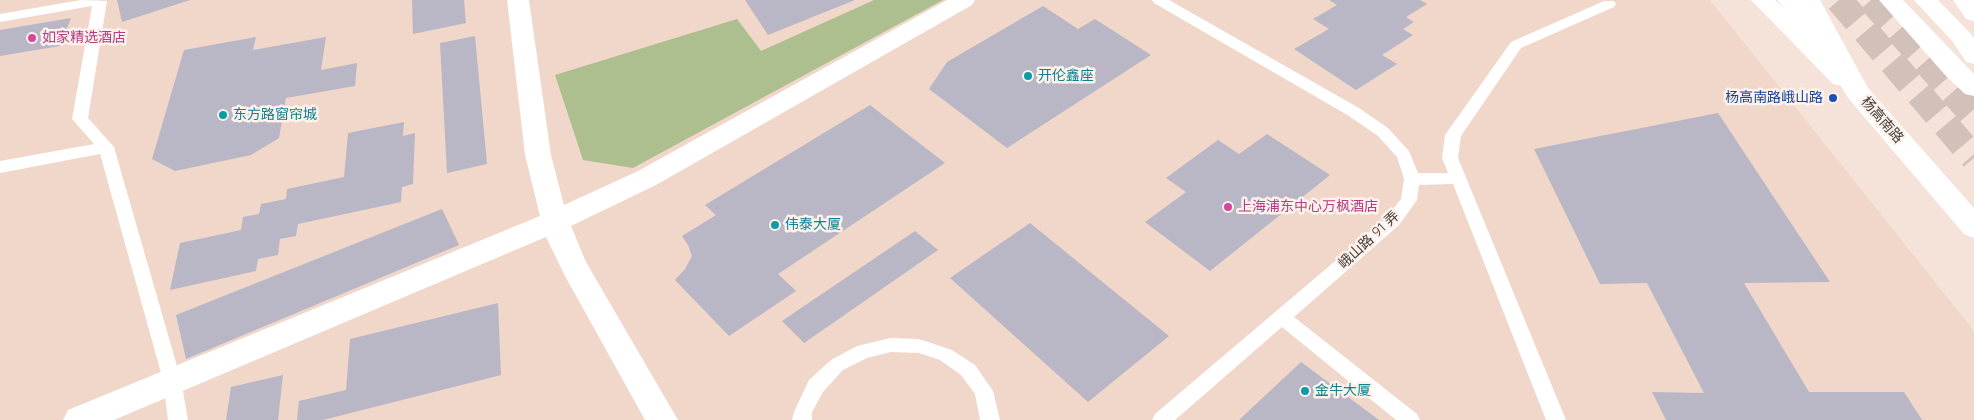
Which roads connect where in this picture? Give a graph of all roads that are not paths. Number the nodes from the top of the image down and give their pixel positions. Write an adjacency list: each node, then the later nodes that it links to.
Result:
1 (518, 0): 20 (main road)
2 (964, 0): 20 (main road)
3 (1159, 0): 19 (lane)
4 (1762, 0): 15 (main road)
5 (1788, 0): 15 (main road)
6 (1809, 0): 15 (main road, 杨高南路)
7 (1890, 0): 14 (main road)
8 (1926, 0): 13 (main road)
9 (1964, 0): 11 (main road)
10 (1609, 4): 18 (lane)
11 (1974, 14)
12 (0, 18): 16 (lane)
13 (1974, 56)
14 (1974, 88)
15 (1858, 93): 21 (main road, 杨高南路)
16 (106, 147): 17 (lane); 23 (lane)
17 (0, 167)
18 (1459, 178): 19 (lane); 31 (lane)
19 (1412, 179): 22 (lane, 峨山路 91 弄)
20 (556, 221): 23 (main road); 26 (main road)
21 (1974, 227)
22 (1282, 317): 29 (lane, 峨山路 91 弄); 30 (lane)
23 (172, 380): 24 (main road); 25 (lane)
24 (78, 420)
25 (178, 420)
26 (662, 420)
27 (802, 420): 28 (lane)
28 (990, 420)
29 (1162, 420)
30 (1410, 420)
31 (1556, 420)

